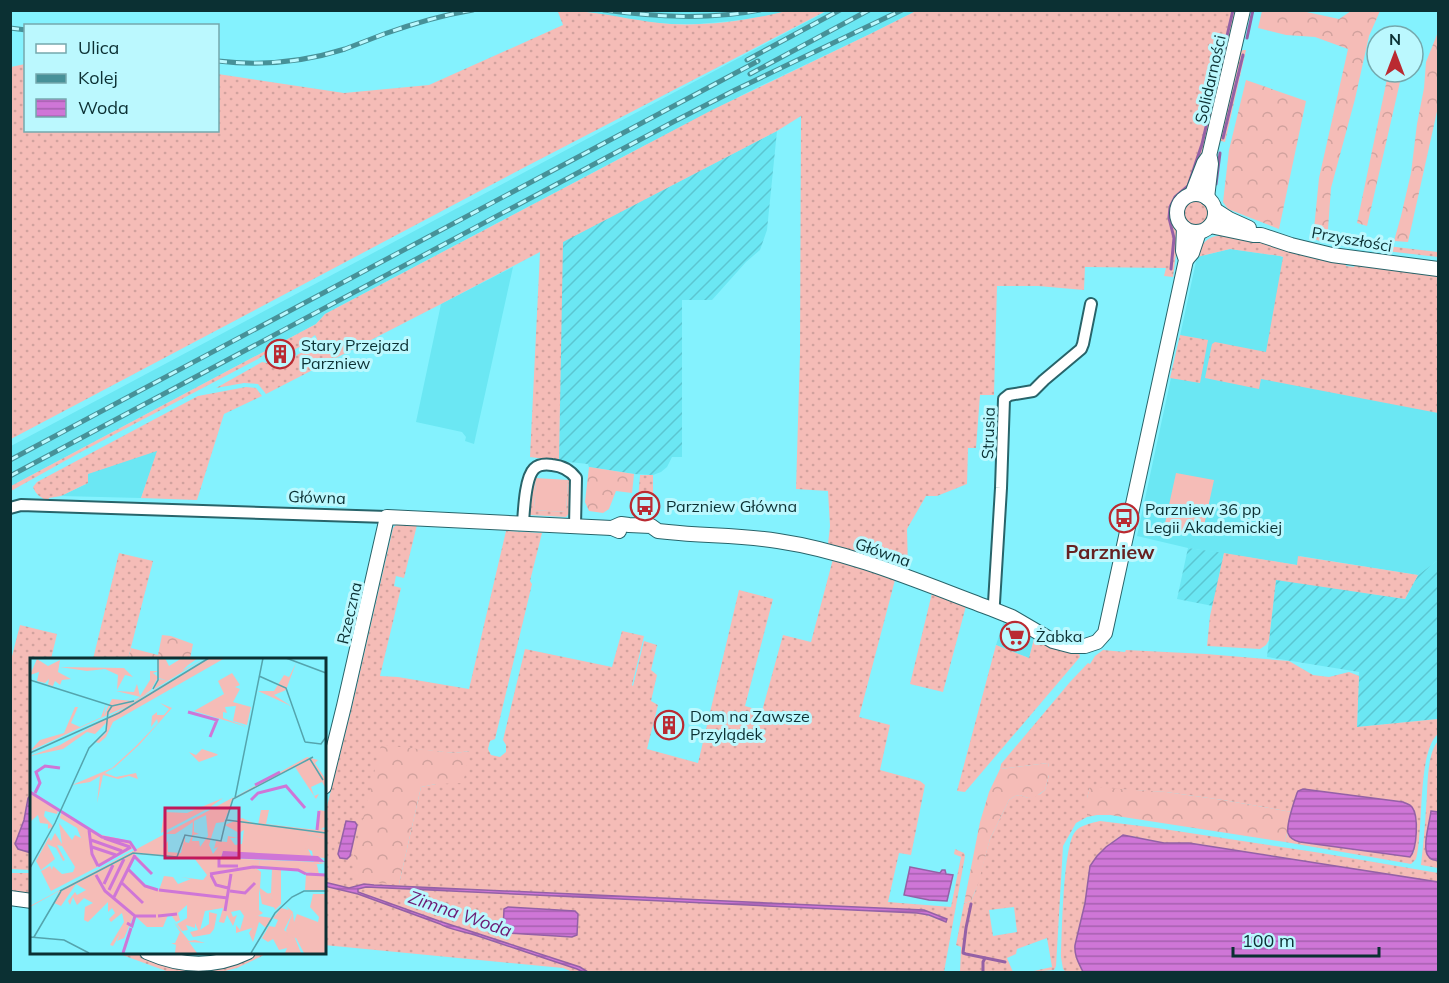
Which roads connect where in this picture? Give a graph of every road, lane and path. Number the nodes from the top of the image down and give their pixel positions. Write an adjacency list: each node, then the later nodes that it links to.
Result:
1 (1243, 10): 2 (street, Solidarności)
2 (1209, 156): 3 (street, Solidarności); 4 (street, Solidarności)
3 (1192, 194): 4 (street); 6 (street)
4 (1207, 198): 5 (street)
5 (1215, 210): 7 (street); 8 (street, Przyszłości)
6 (1184, 228): 7 (street); 9 (street)
7 (1205, 229): 8 (street, Przyszłości); 9 (street)
8 (1261, 235): 10 (street, Przyszłości)
9 (1186, 260): 16 (street, Główna)
10 (1438, 269)
11 (1091, 303): 16 (street, Strusia)
12 (16, 506): 13 (street, Główna)
13 (387, 517): 14 (street, Główna); 17 (street, Rzeczna)
14 (523, 523): 15 (street, Główna); 15 (street)
15 (575, 526): 16 (street, Główna)
16 (992, 609)
17 (326, 780)
18 (10, 898): 19 (street)
19 (30, 901)
20 (153, 953): 21 (street)
21 (243, 953)

